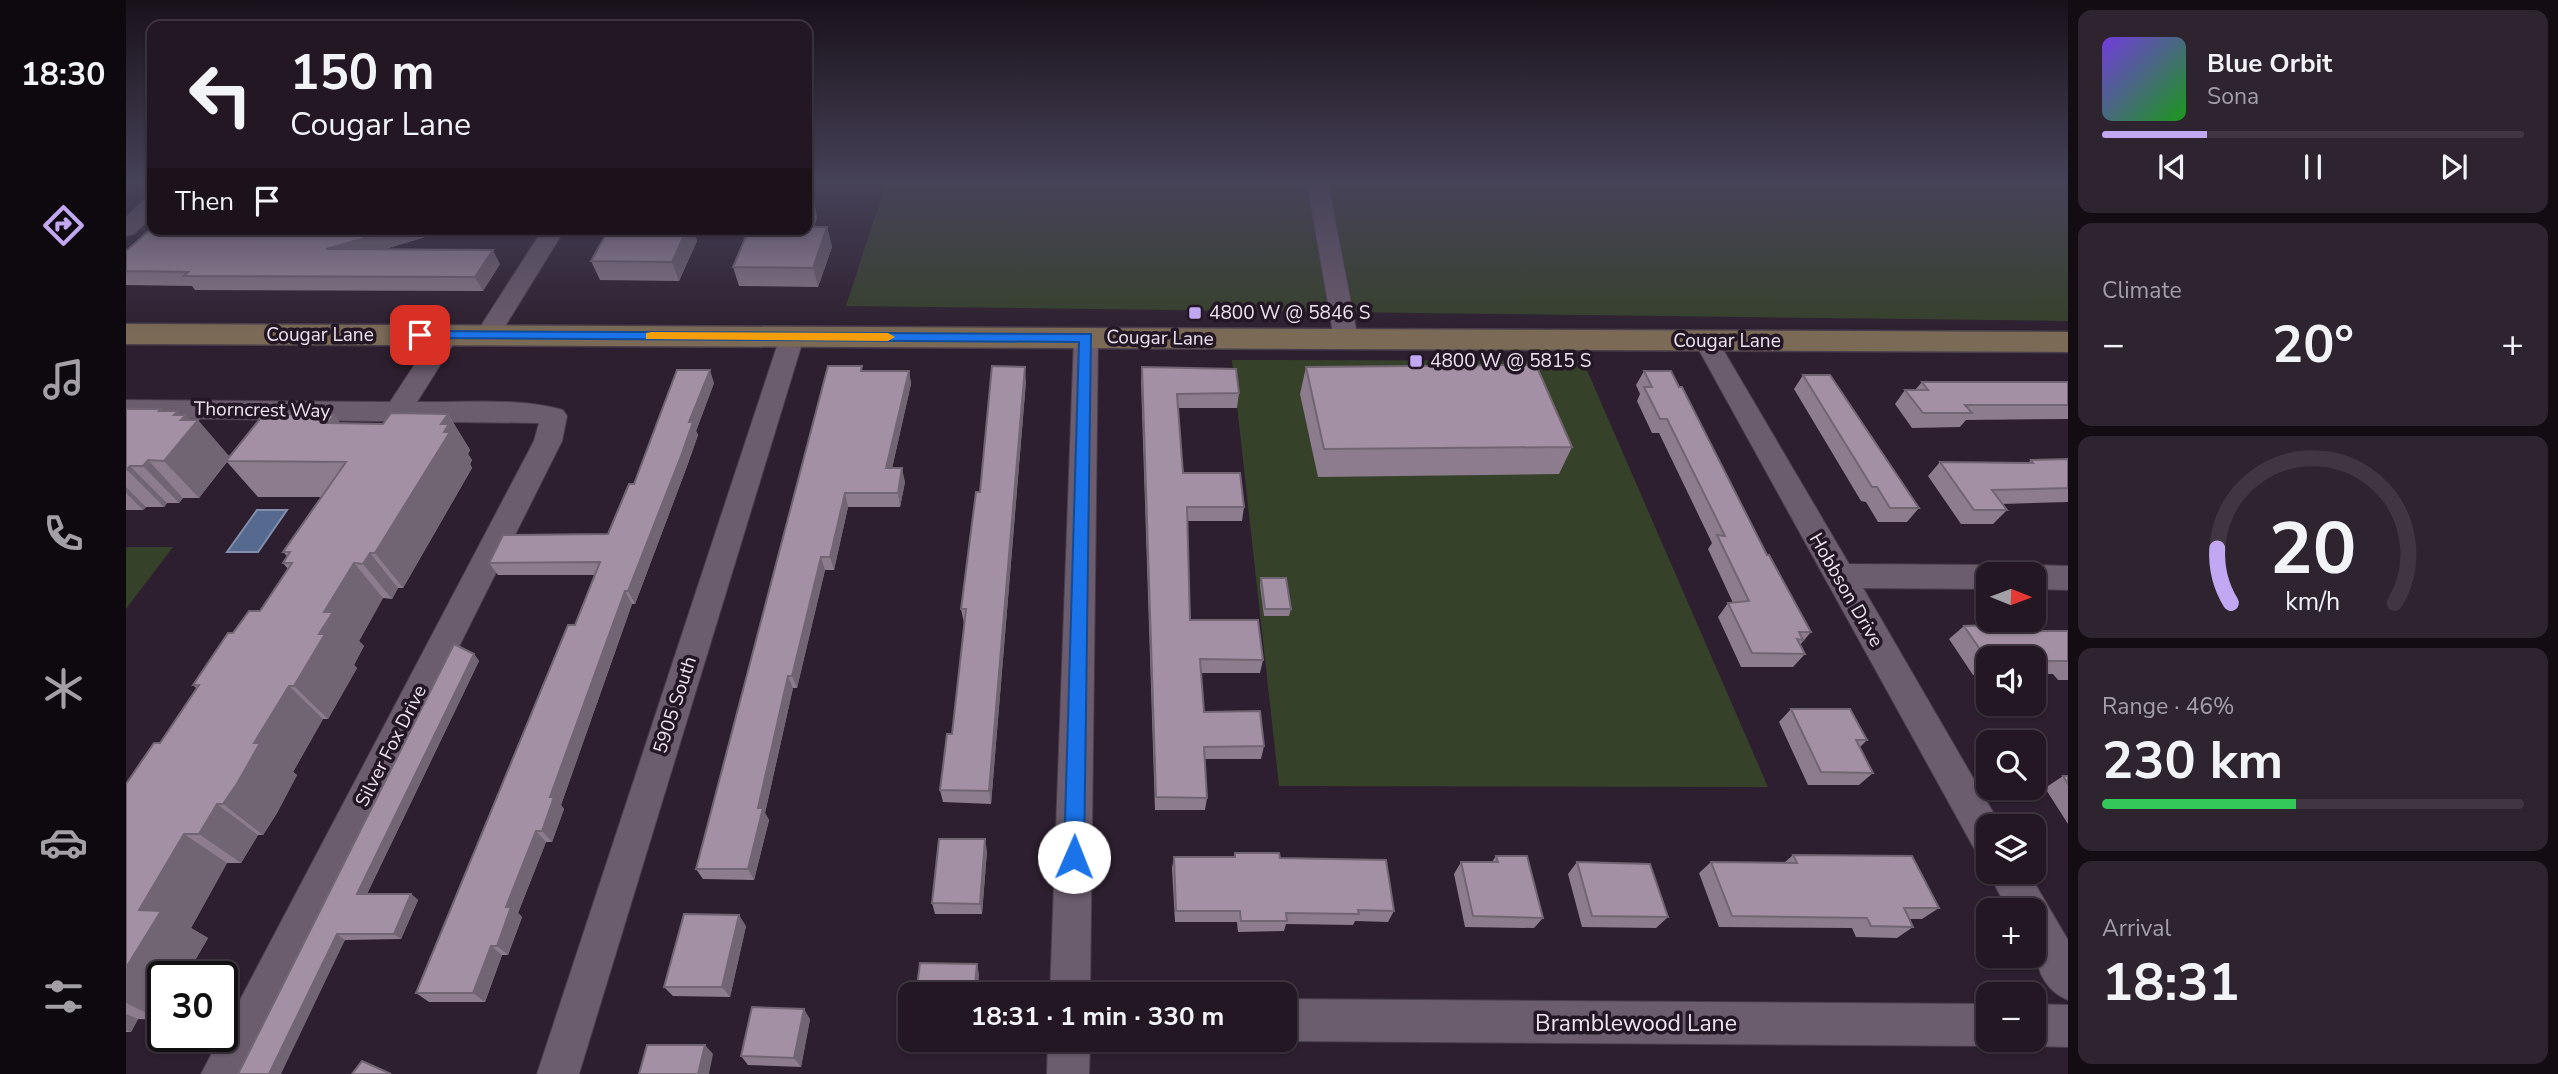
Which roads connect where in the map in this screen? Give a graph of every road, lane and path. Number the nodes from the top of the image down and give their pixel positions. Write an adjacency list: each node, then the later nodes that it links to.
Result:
1 (1326, 233): 8 (street)
2 (550, 235): 5 (street)
3 (126, 334): 4 (main road, Cougar Lane)
4 (447, 335): 5 (main road, Cougar Lane); 12 (street)
5 (487, 335): 6 (main road, Cougar Lane)
6 (792, 337): 7 (main road, Cougar Lane); 28 (street, 5905 South)
7 (1086, 337): 8 (main road, Cougar Lane); 21 (street)
8 (1346, 339): 9 (main road, Cougar Lane)
9 (1706, 341): 10 (main road, Cougar Lane); 14 (street, Hobbson Drive)
10 (2068, 342)
11 (126, 408): 12 (street, Thorncrest Way)
12 (398, 411): 13 (street, Thorncrest Way)
13 (554, 416): 27 (street, Silver Fox Drive)
14 (1838, 576): 15 (street); 18 (street, Hobbson Drive)
15 (1976, 577)
16 (2046, 577): 17 (street)
17 (2068, 578)
18 (1976, 817)
19 (2046, 930): 20 (street)
20 (2068, 980)
21 (1070, 982)
22 (1297, 1020): 23 (street, Bramblewood Lane)
23 (1976, 1025)
24 (2046, 1025): 25 (street)
25 (2068, 1026)
26 (1069, 1052): 29 (street)
27 (222, 1074)
28 (558, 1074)
29 (1068, 1074)

